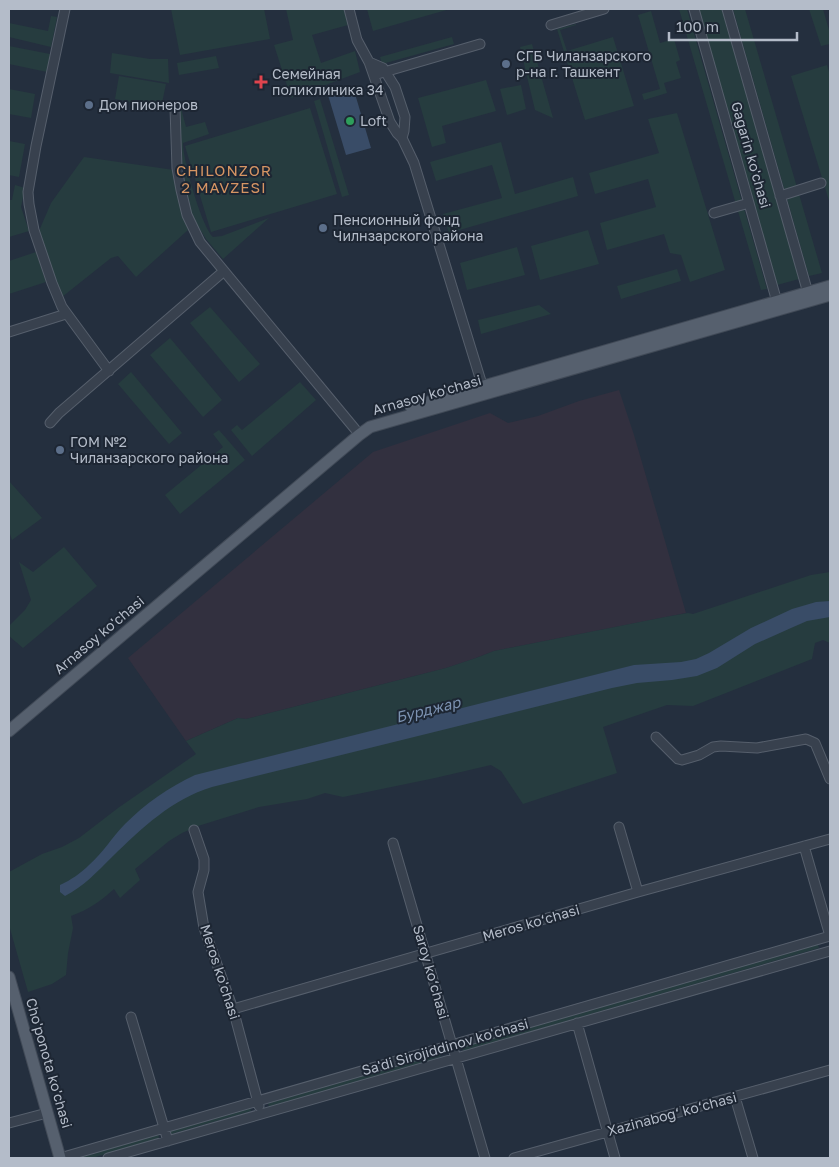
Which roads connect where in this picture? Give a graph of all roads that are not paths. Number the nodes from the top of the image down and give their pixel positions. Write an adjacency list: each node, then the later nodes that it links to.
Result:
1 (65, 9): 24 (street)
2 (349, 9): 8 (street)
3 (604, 9): 6 (street)
4 (694, 9): 17 (street, Gagarin ko'chasi)
5 (726, 9): 16 (street, Gagarin ko'chasi)
6 (551, 24)
7 (480, 44): 9 (street)
8 (369, 62): 9 (street); 10 (street)
9 (386, 72): 10 (street); 12 (street)
10 (374, 75): 13 (street)
11 (174, 108): 19 (street)
12 (405, 117): 13 (street); 14 (street)
13 (390, 122): 14 (street)
14 (402, 138): 27 (street)
15 (821, 183): 16 (street)
16 (780, 196): 22 (street, Gagarin ko'chasi)
17 (749, 203): 18 (street); 23 (street, Gagarin ko'chasi)
18 (714, 213)
19 (224, 272): 26 (street); 29 (street)
20 (830, 286): 22 (main road, Arnasoy ko'chasi)
21 (830, 295): 22 (main road, Arnasoy ko'chasi)
22 (809, 297): 23 (main road, Arnasoy ko'chasi)
23 (778, 306): 27 (main road, Arnasoy ko'chasi)
24 (66, 314): 25 (street); 26 (street)
25 (9, 332)
26 (108, 371): 28 (street)
27 (483, 390): 29 (main road, Arnasoy ko'chasi)
28 (50, 423)
29 (357, 432): 30 (main road, Arnasoy ko'chasi)
30 (208, 558): 31 (main road, Arnasoy ko'chasi); 32 (main road, Arnasoy ko'chasi)
31 (9, 722)
32 (9, 731)
33 (656, 737): 34 (street)
34 (830, 779)
35 (619, 827): 40 (street)
36 (194, 830): 46 (street, Meros ko'chasi)
37 (830, 839): 39 (street, Meros ko‘chasi)
38 (393, 843): 43 (street, Saroy ko‘chasi)
39 (804, 846): 40 (street, Meros ko‘chasi); 41 (street)
40 (638, 892): 43 (street, Meros ko‘chasi)
41 (830, 936): 49 (street, Sa'di Sirojiddinov ko'chasi)
42 (830, 951): 48 (street, Sa'di Sirojiddinov ko'chasi)
43 (426, 954): 46 (street, Meros ko‘chasi); 49 (street, Saroy ko‘chasi)
44 (9, 976): 54 (main road, Cho'ponota ko'chasi)
45 (9, 1003): 54 (main road, Cho'ponota ko'chasi)
46 (233, 1009): 53 (street, Meros ko'chasi)
47 (131, 1017): 57 (street)
48 (577, 1023): 50 (street, Sa'di Sirojiddinov ko'chasi); 58 (street)
49 (452, 1045): 50 (street, Saroy ko‘chasi); 53 (street, Sa'di Sirojiddinov ko'chasi)
50 (456, 1058): 55 (street, Sa'di Sirojiddinov ko'chasi); 63 (street, Saroy ko‘chasi)
51 (830, 1070): 52 (street, Xazinabog‘ ko‘chasi)
52 (735, 1097): 58 (street, Xazinabog‘ ko‘chasi); 66 (street)
53 (258, 1101): 55 (street, Meros ko'chasi); 57 (street, Sa'di Sirojiddinov ko'chasi)
54 (44, 1114): 56 (street); 60 (main road, Cho'ponota ko'chasi); 61 (main road, Cho'ponota ko'chasi)
55 (262, 1114): 59 (street, Sa'di Sirojiddinov ko'chasi)
56 (9, 1123)
57 (164, 1128): 59 (street); 61 (street, Sa'di Sirojiddinov ko'chasi)
58 (608, 1132): 64 (street, Xazinabog‘ ko‘chasi); 65 (street)
59 (168, 1141): 62 (street, Sa'di Sirojiddinov ko'chasi)
60 (53, 1158)
61 (60, 1158)
62 (108, 1158)
63 (485, 1158)
64 (514, 1158)
65 (615, 1158)
66 (753, 1158)

